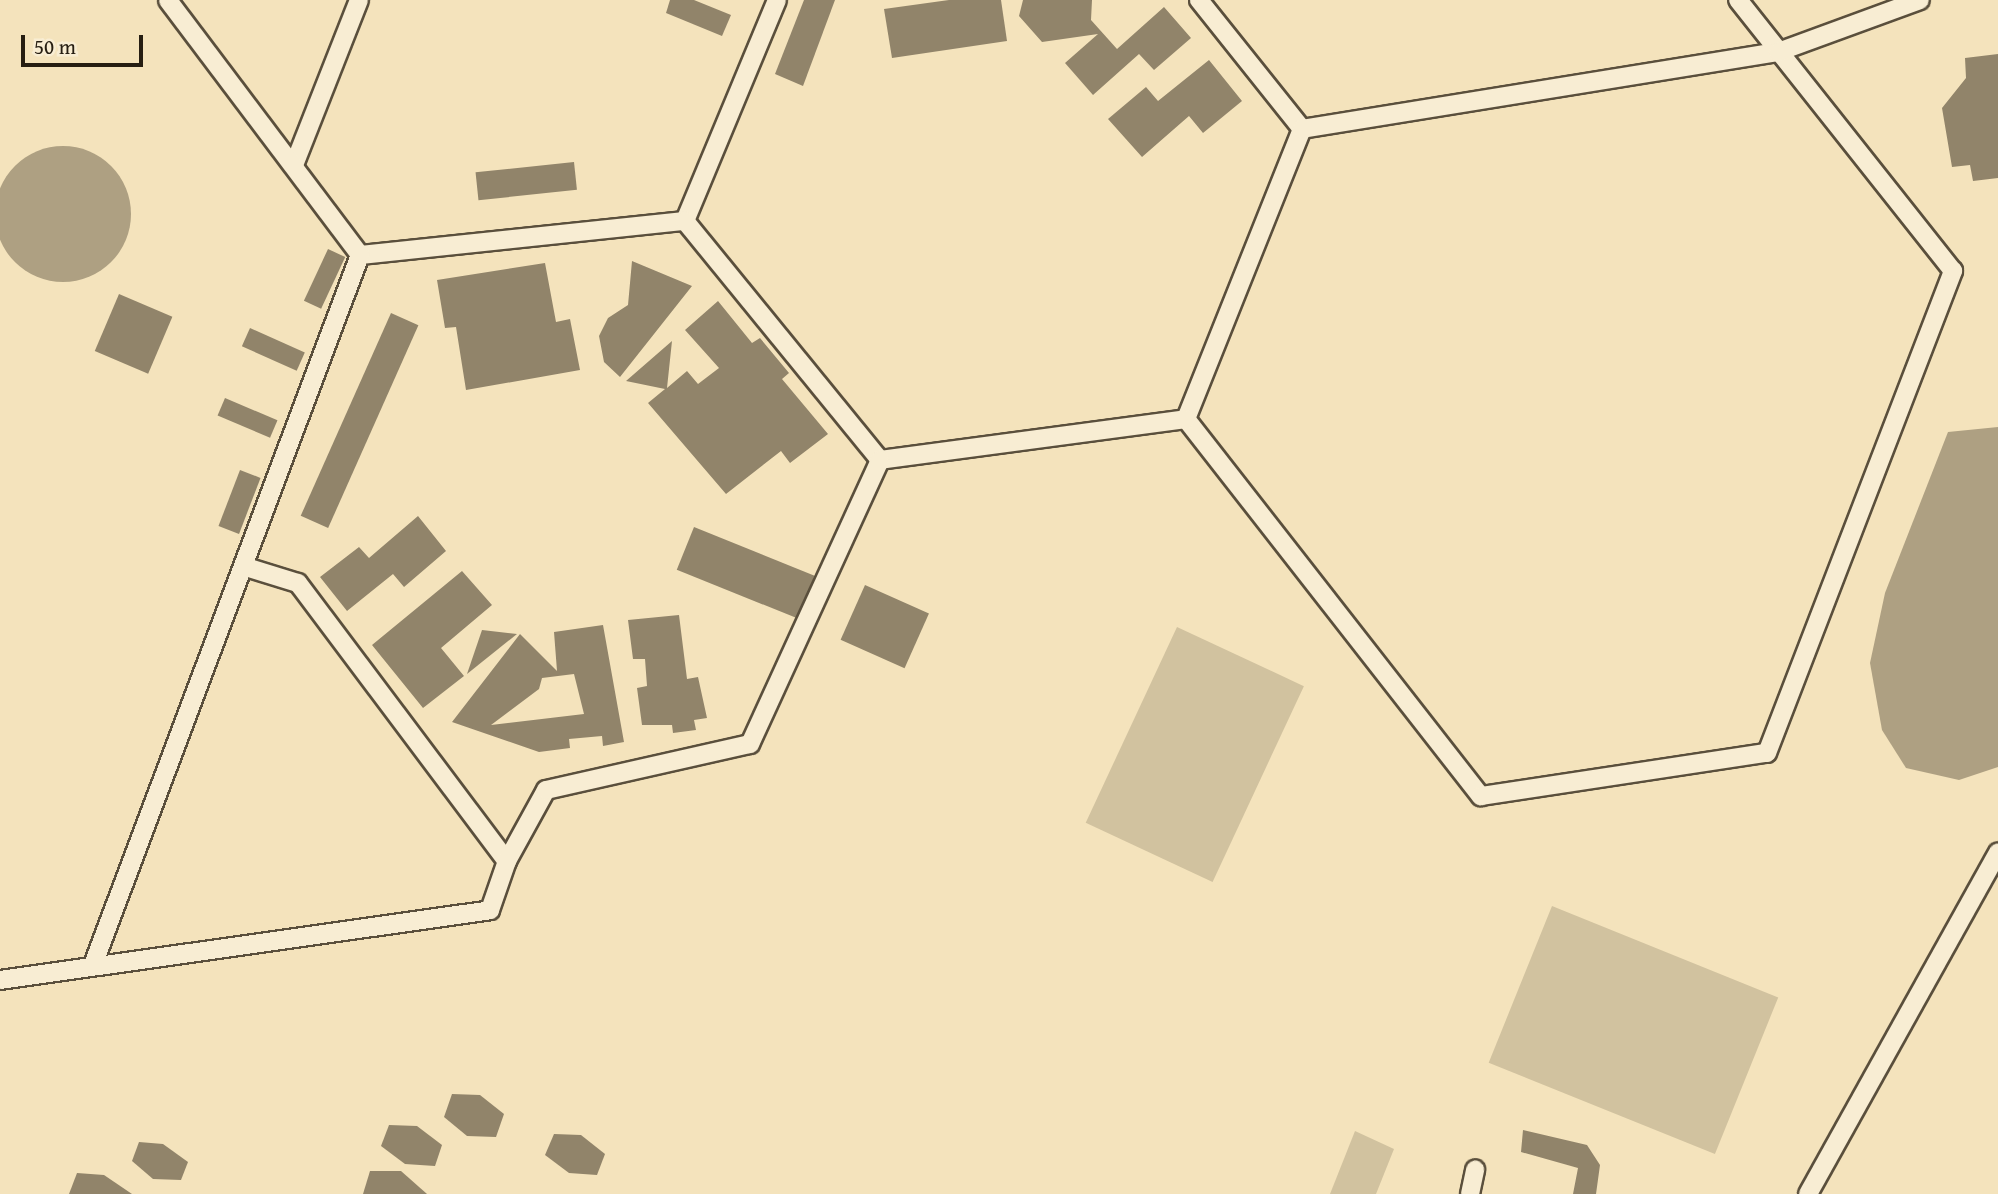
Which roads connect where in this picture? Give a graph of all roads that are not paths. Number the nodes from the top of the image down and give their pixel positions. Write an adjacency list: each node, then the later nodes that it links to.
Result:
1 (168, 0): 9 (street)
2 (359, 0): 9 (street)
3 (777, 0): 10 (street)
4 (1199, 0): 8 (street)
5 (1738, 0): 7 (street)
6 (1920, 0): 7 (street)
7 (1777, 52): 8 (street); 12 (street)
8 (1301, 129): 12 (street)
9 (294, 165): 11 (street)
10 (685, 222): 11 (street); 13 (street)
11 (360, 255): 14 (street)
12 (1186, 419): 13 (street)
13 (880, 460): 16 (street)
14 (246, 567): 16 (street); 17 (street)
15 (1998, 852): 21 (street)
16 (507, 861): 17 (street)
17 (93, 965): 18 (street)
18 (0, 980)
19 (1475, 1170): 20 (street)
20 (1470, 1194)
21 (1808, 1194)

